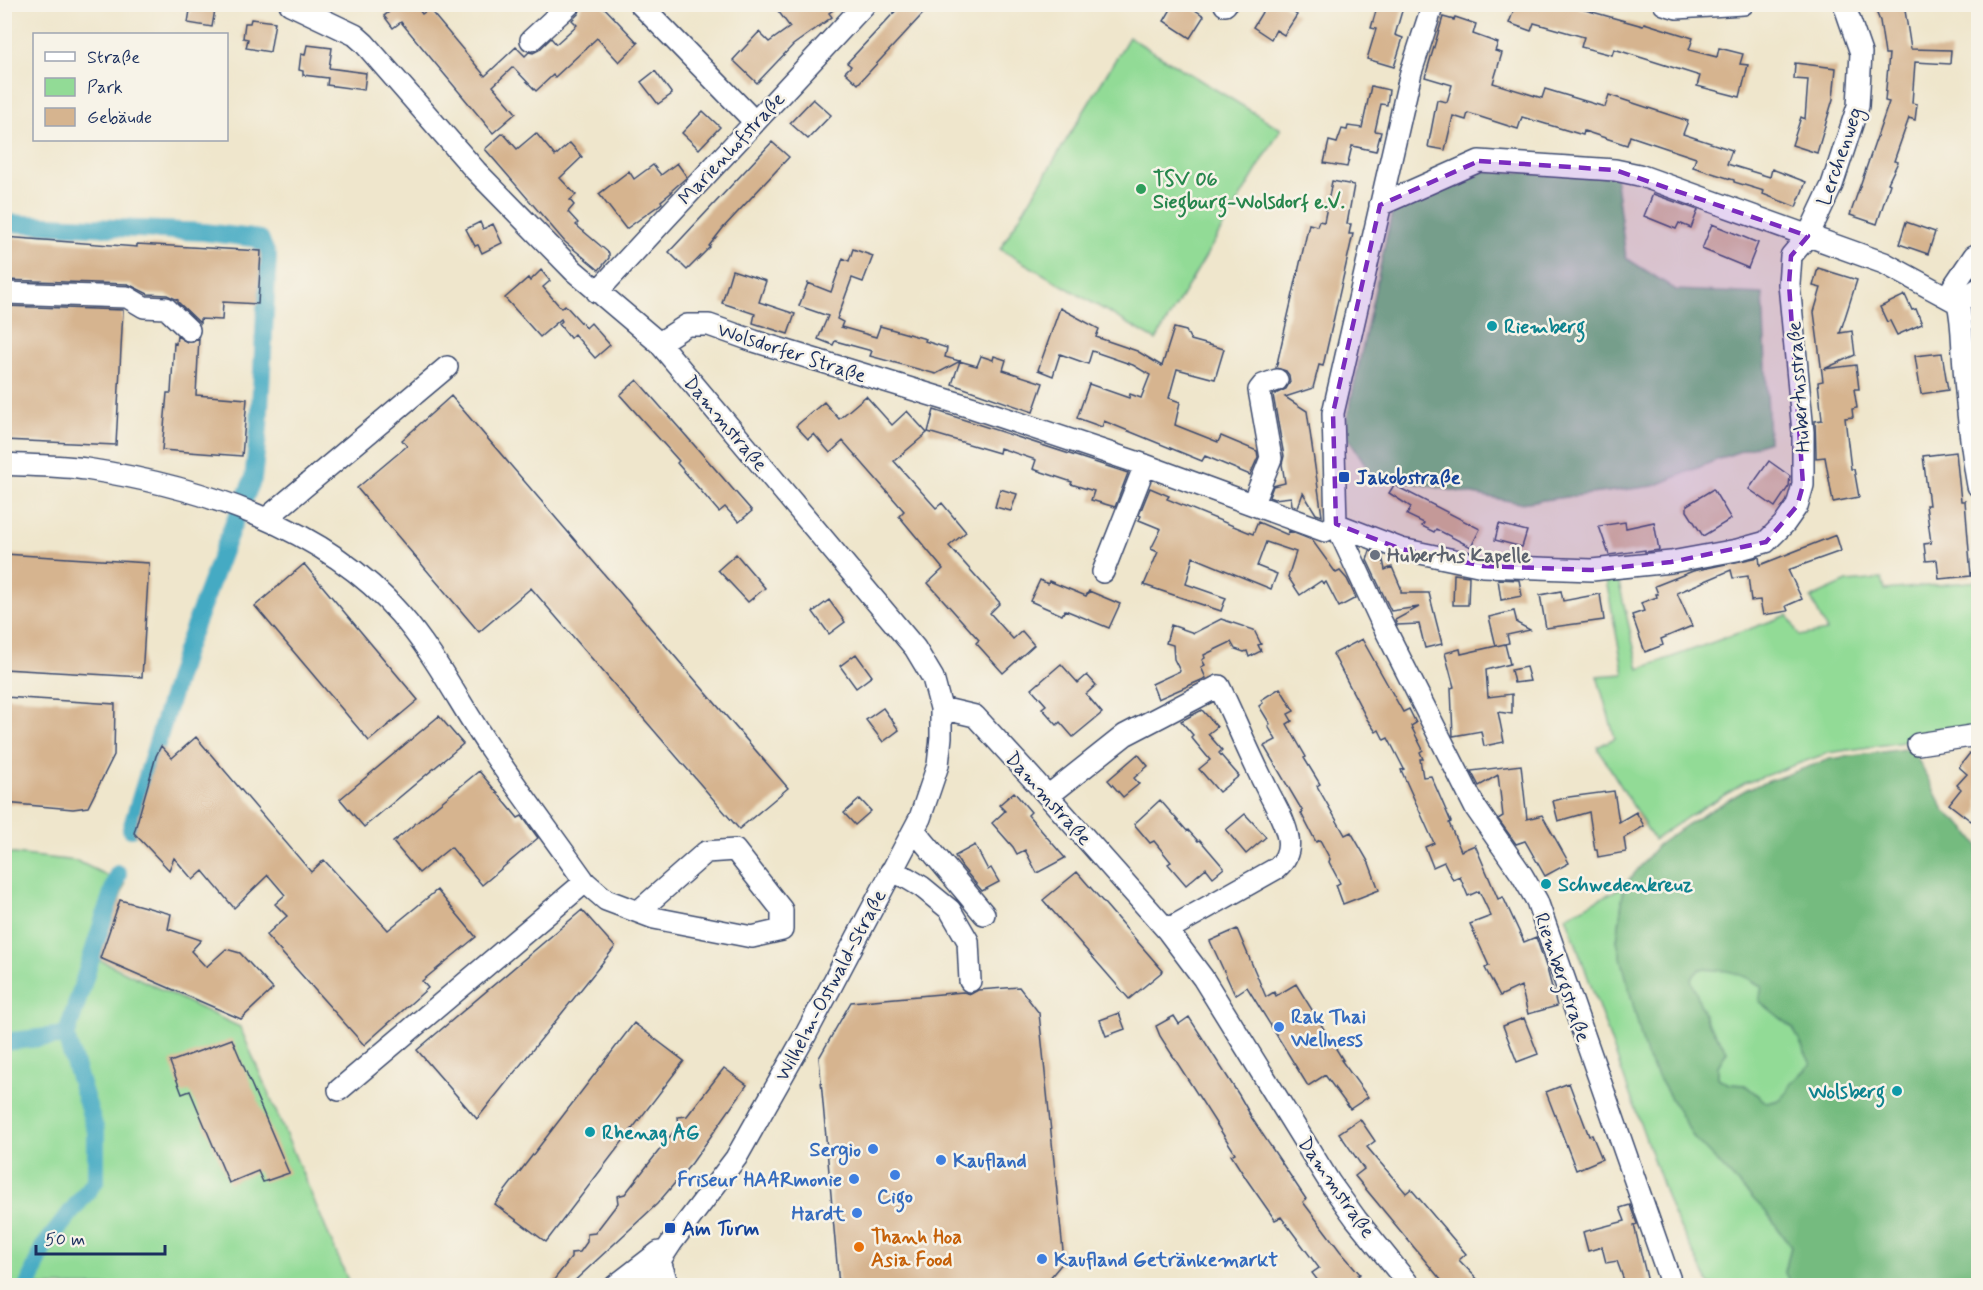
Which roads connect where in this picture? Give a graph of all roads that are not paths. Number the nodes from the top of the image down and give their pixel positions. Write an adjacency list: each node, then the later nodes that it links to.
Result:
1 (290, 4): 15 (street)
2 (570, 4): 9 (street)
3 (640, 4): 10 (street)
4 (865, 4): 10 (street, Marienhofstraße)
5 (1433, 4): 11 (street)
6 (1664, 4): 7 (street)
7 (1743, 4)
8 (1844, 4): 12 (street, Lerchenweg)
9 (531, 40)
10 (754, 122): 15 (street, Marienhofstraße)
11 (1380, 205): 12 (street); 27 (street)
12 (1808, 236): 17 (street); 27 (street, Hubertusstraße)
13 (1978, 254): 17 (street)
14 (1978, 289): 17 (street)
15 (597, 292): 19 (street)
16 (4, 293): 18 (street)
17 (1952, 299): 24 (street)
18 (189, 330)
19 (659, 343): 23 (street, Wolsdorfer Straße); 29 (street, Dammstraße)
20 (447, 367): 26 (street)
21 (1277, 380): 25 (street)
22 (4, 465): 26 (street)
23 (1145, 465): 25 (street, Wolsdorfer Straße); 28 (street)
24 (1978, 486)
25 (1252, 503): 27 (street, Wolsdorfer Straße)
26 (248, 511): 35 (street)
27 (1336, 524): 47 (street, Riembergstraße)
28 (1103, 572)
29 (941, 708): 32 (street, Dammstraße); 33 (street, Wilhelm-Ostwald-Straße)
30 (1978, 735): 31 (street)
31 (1918, 744)
32 (1048, 796): 38 (street, Dammstraße); 38 (street)
33 (914, 830): 34 (street, Wilhelm-Ostwald-Straße); 37 (street)
34 (891, 871): 39 (street); 41 (street, Wilhelm-Ostwald-Straße)
35 (585, 882): 36 (street); 40 (street)
36 (639, 911): 36 (street)
37 (984, 914)
38 (1167, 930): 46 (street, Dammstraße)
39 (970, 981)
40 (339, 1090)
41 (672, 1242): 42 (street, Wilhelm-Ostwald-Straße); 43 (street, Wilhelm-Ostwald-Straße)
42 (660, 1261): 44 (street, Wilhelm-Ostwald-Straße); 45 (street)
43 (615, 1286)
44 (643, 1286)
45 (668, 1286)
46 (1410, 1286)
47 (1672, 1286)

